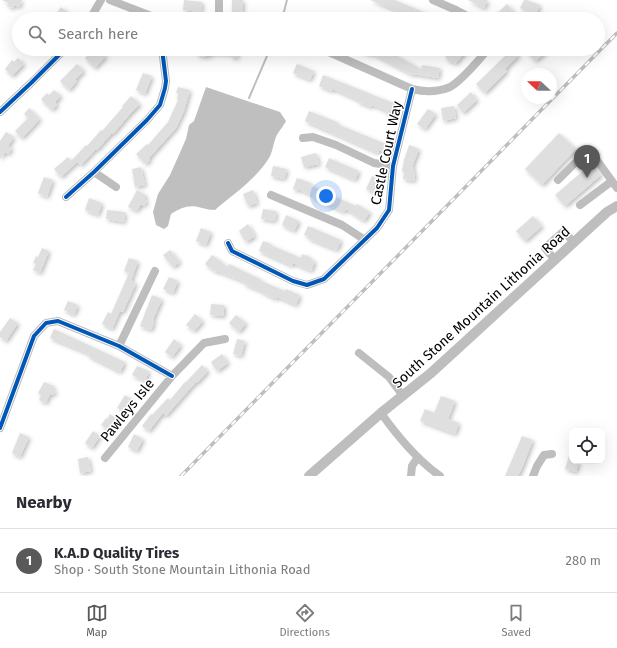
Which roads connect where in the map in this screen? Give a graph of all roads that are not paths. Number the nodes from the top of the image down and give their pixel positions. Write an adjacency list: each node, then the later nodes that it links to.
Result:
1 (102, 0): 5 (street)
2 (110, 0): 6 (street)
3 (219, 0): 7 (street)
4 (433, 0): 8 (street)
5 (94, 12)
6 (142, 12)
7 (219, 12)
8 (460, 12)
9 (58, 56): 14 (street)
10 (163, 56): 17 (street)
11 (338, 56): 13 (street)
12 (482, 56): 13 (street)
13 (412, 89): 16 (street, Castle Court Way)
14 (0, 112)
15 (303, 138): 16 (street)
16 (393, 166): 25 (street, Castle Court Way)
17 (94, 172): 20 (street); 22 (street)
18 (558, 180): 19 (street)
19 (614, 185): 23 (street)
20 (116, 187)
21 (271, 195): 25 (street)
22 (66, 197)
23 (580, 205)
24 (617, 206): 27 (main road, South Stone Mountain Lithonia Road)
25 (364, 240): 26 (street, Castle Court Way)
26 (228, 243)
27 (574, 243): 28 (main road, South Stone Mountain Lithonia Road); 28 (street)
28 (555, 260): 34 (main road, South Stone Mountain Lithonia Road)
29 (155, 271): 31 (street)
30 (225, 338): 33 (street, Pawleys Isle)
31 (119, 346): 33 (street); 36 (street)
32 (359, 353): 34 (street)
33 (172, 376): 39 (street, Pawleys Isle)
34 (403, 396): 35 (main road, South Stone Mountain Lithonia Road)
35 (381, 413): 38 (street); 40 (main road, South Stone Mountain Lithonia Road)
36 (0, 428)
37 (552, 454): 43 (street)
38 (418, 457): 41 (street); 42 (street)
39 (105, 458)
40 (309, 476)
41 (410, 476)
42 (440, 476)
43 (533, 476)

